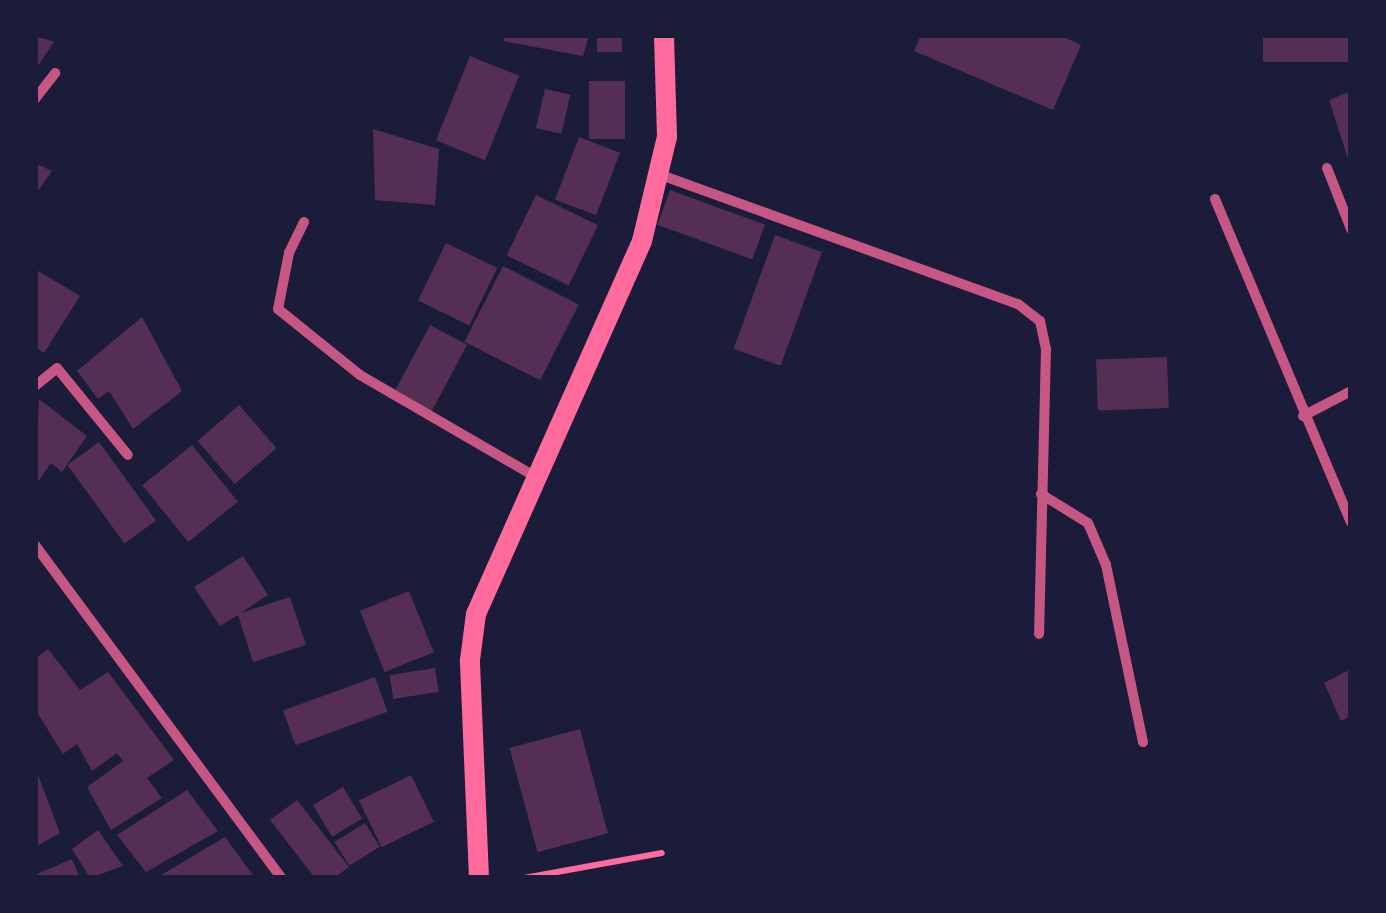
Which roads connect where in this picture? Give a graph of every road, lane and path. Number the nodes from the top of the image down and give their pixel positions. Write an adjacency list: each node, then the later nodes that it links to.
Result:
1 (664, 35): 5 (main road)
2 (56, 73): 3 (street)
3 (35, 99)
4 (1326, 168): 8 (street)
5 (661, 175): 13 (main road); 14 (street)
6 (1215, 199): 11 (street)
7 (304, 222): 13 (street)
8 (1351, 228)
9 (35, 386): 12 (street)
10 (1351, 391): 11 (street)
11 (1303, 416): 15 (street)
12 (128, 456)
13 (537, 478): 23 (main road)
14 (1041, 494): 19 (street); 20 (street)
15 (1351, 522)
16 (35, 545): 17 (street)
17 (46, 559): 18 (street); 22 (street)
18 (35, 569)
19 (1040, 634)
20 (1143, 742)
21 (662, 854): 24 (path)
22 (281, 878)
23 (479, 878)
24 (524, 878)

